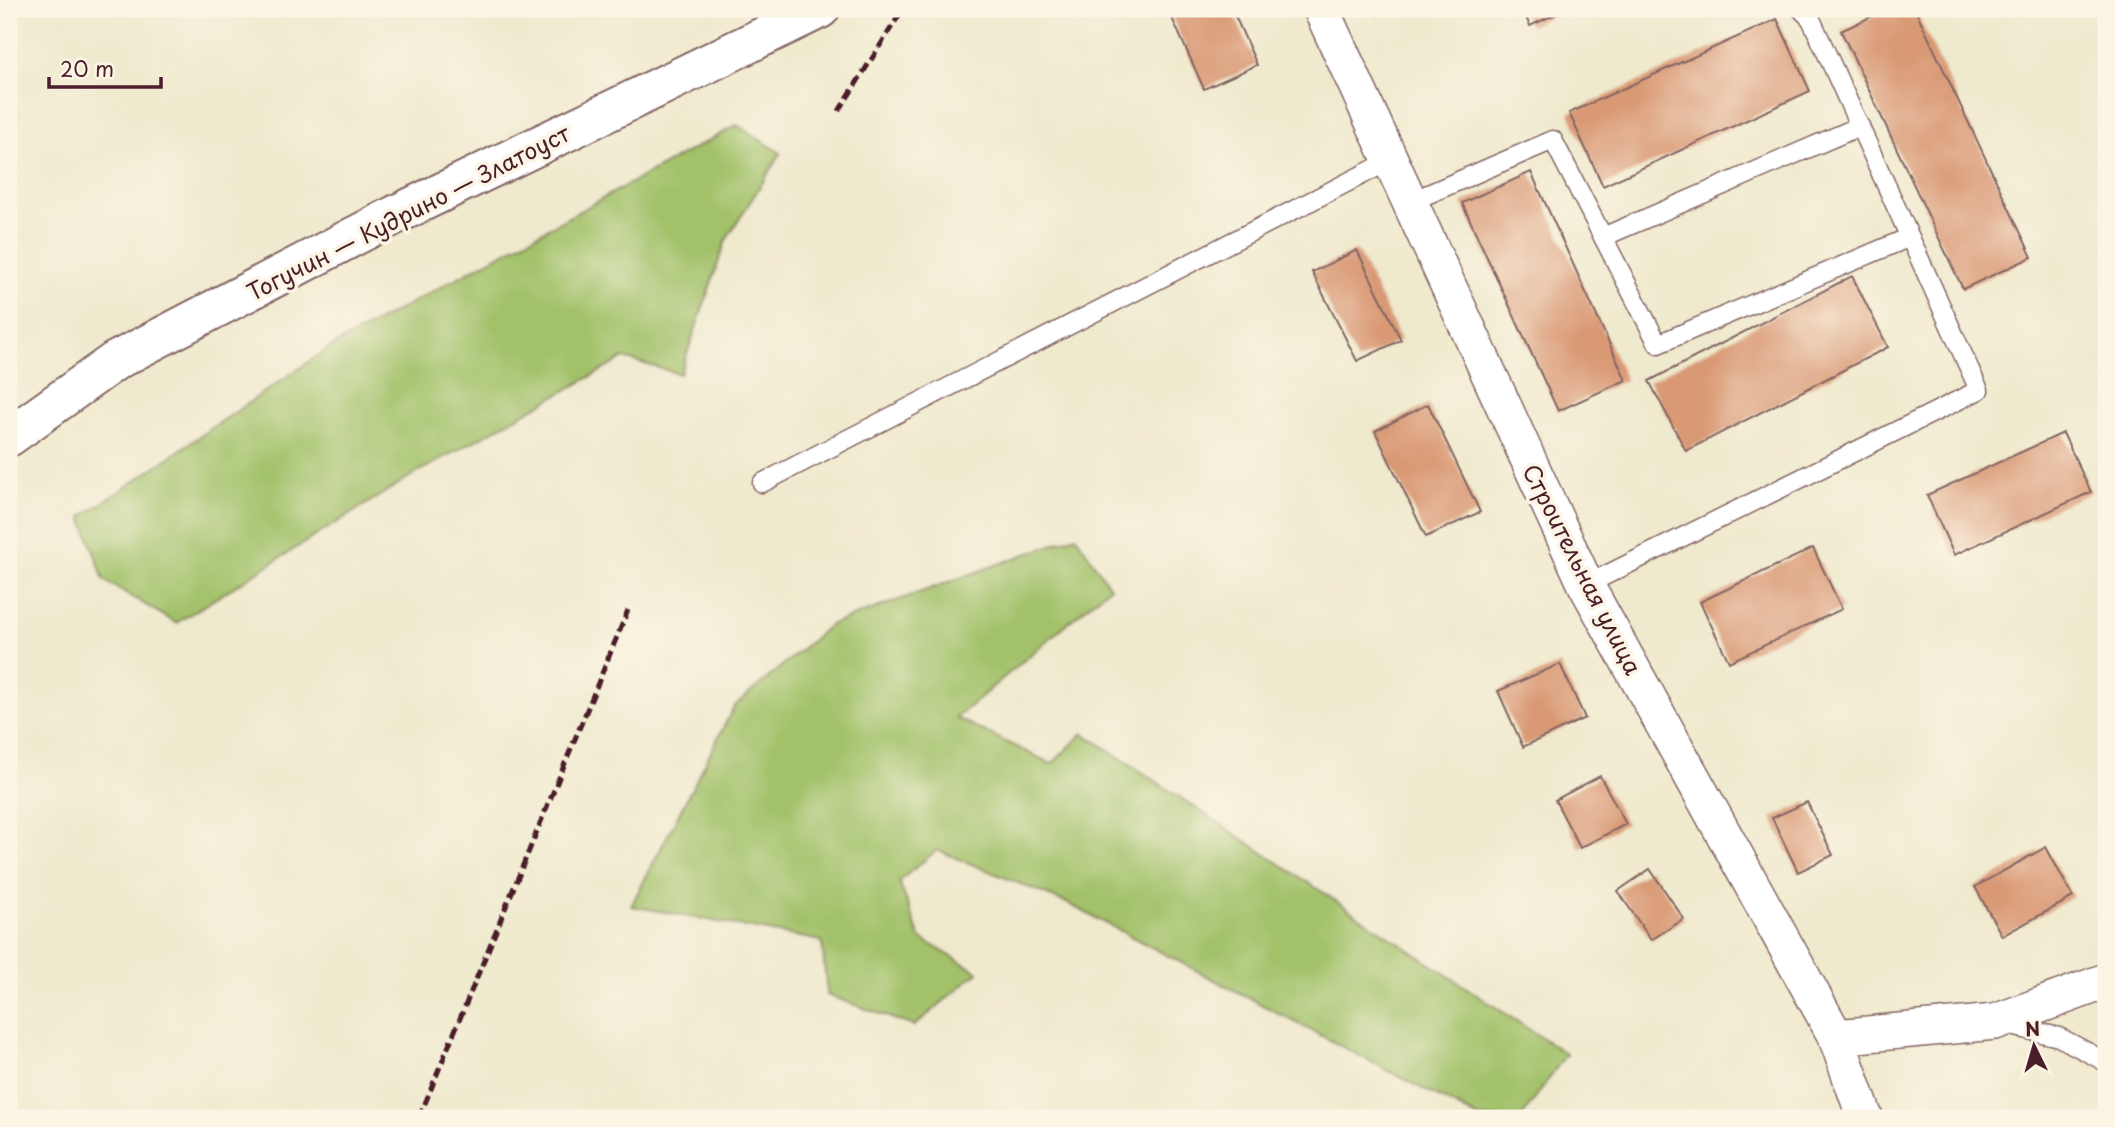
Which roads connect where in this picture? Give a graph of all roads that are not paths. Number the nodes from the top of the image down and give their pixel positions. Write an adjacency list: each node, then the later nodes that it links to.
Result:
1 (820, 9): 9 (street, Тогучин — Кудрино — Златоуст)
2 (1321, 9): 5 (street, Строительная улица)
3 (1801, 9): 4 (lane)
4 (1860, 126): 7 (lane); 8 (lane)
5 (1391, 160): 6 (street, Строительная улица); 10 (lane)
6 (1410, 202): 7 (lane); 11 (street, Строительная улица)
7 (1603, 237): 8 (lane)
8 (1910, 237): 11 (lane)
9 (9, 437)
10 (762, 483)
11 (1586, 585): 14 (street, Строительная улица)
12 (2106, 981): 13 (street)
13 (1994, 1022): 14 (street); 15 (lane)
14 (1836, 1037): 16 (street, Строительная улица)
15 (2106, 1062)
16 (1865, 1118)

